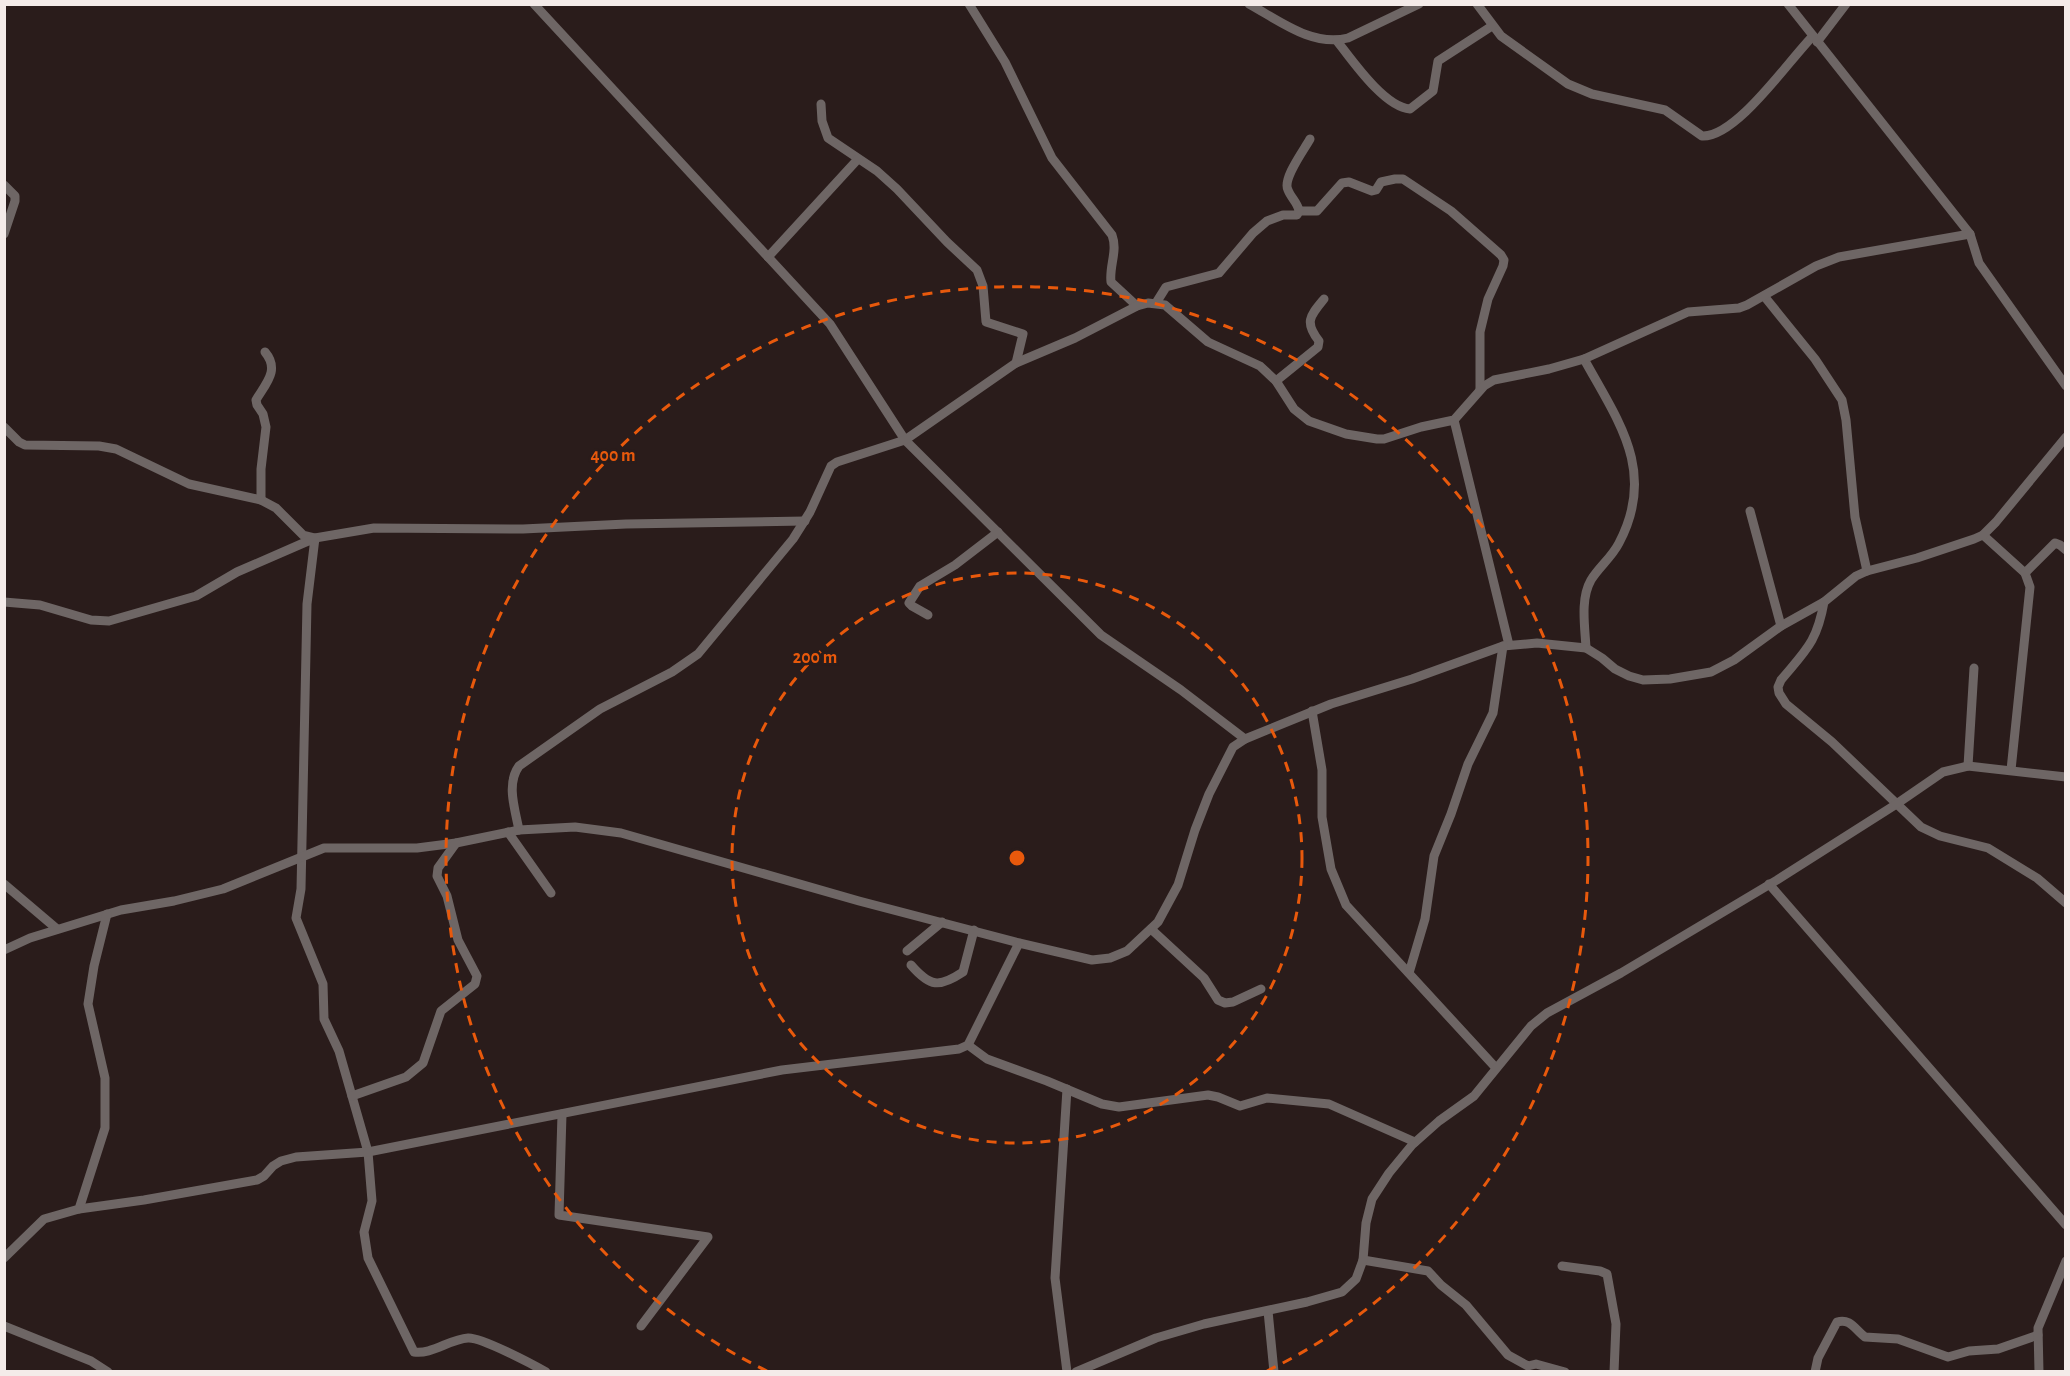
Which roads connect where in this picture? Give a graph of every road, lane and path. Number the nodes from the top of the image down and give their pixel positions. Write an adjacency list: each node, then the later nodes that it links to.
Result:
1 (534, 4): 18 (street)
2 (969, 4): 22 (street)
3 (1249, 4): 10 (street)
4 (1419, 4): 10 (street)
5 (1478, 4): 8 (street)
6 (1788, 4): 9 (street)
7 (1846, 4): 9 (street)
8 (1492, 26): 9 (street); 10 (street)
9 (1815, 39): 17 (street)
10 (1336, 41)
11 (821, 104): 13 (street)
12 (1310, 139): 15 (street)
13 (858, 159): 18 (street); 25 (street)
14 (4, 185): 16 (street)
15 (1299, 211): 21 (street); 28 (street)
16 (4, 234)
17 (1970, 234): 19 (street); 27 (street)
18 (768, 257): 32 (street)
19 (1764, 296): 24 (street); 40 (street)
20 (1324, 299): 26 (street)
21 (1156, 303): 22 (street); 26 (street)
22 (1137, 306): 25 (street)
23 (265, 352): 33 (street)
24 (1584, 359): 28 (street); 47 (street)
25 (1016, 363): 32 (street)
26 (1276, 381): 29 (street)
27 (2066, 386)
28 (1480, 390): 29 (street)
29 (1454, 420): 46 (street)
30 (4, 427): 33 (street)
31 (2066, 437): 37 (street)
32 (905, 440): 35 (street); 36 (street)
33 (261, 500): 38 (street)
34 (1750, 511): 45 (street)
35 (805, 521): 38 (street); 55 (street)
36 (999, 532): 44 (street); 50 (street)
37 (1983, 535): 40 (street); 41 (street)
38 (315, 538): 42 (street); 58 (street)
39 (2066, 550): 41 (street)
40 (1867, 571): 43 (street)
41 (2025, 573): 52 (street)
42 (4, 602)
43 (1824, 602): 45 (street); 54 (street)
44 (928, 615)
45 (1781, 626): 47 (street)
46 (1506, 645): 47 (street); 49 (street); 72 (street)
47 (1586, 648)
48 (1974, 668): 51 (street)
49 (1312, 711): 50 (street); 72 (street)
50 (1245, 739): 66 (street)
51 (1968, 766): 52 (street); 54 (street)
52 (2011, 770): 53 (street)
53 (2066, 777)
54 (1895, 805): 60 (street); 62 (street)
55 (519, 830): 56 (street); 64 (street)
56 (508, 832): 57 (street); 61 (street)
57 (456, 843): 58 (street); 77 (street)
58 (301, 857): 63 (street); 77 (street)
59 (4, 884): 65 (street)
60 (1769, 884): 75 (street); 82 (street)
61 (551, 893)
62 (2066, 903)
63 (107, 914): 65 (street); 81 (street)
64 (942, 922): 67 (street); 70 (street)
65 (57, 929): 69 (street)
66 (1151, 929): 68 (street); 73 (street)
67 (974, 930): 68 (street); 71 (street)
68 (1019, 943): 74 (street)
69 (4, 950)
70 (907, 951)
71 (911, 965)
72 (1409, 973): 75 (street)
73 (1261, 989)
74 (968, 1045): 76 (street); 78 (street)
75 (1497, 1068): 79 (street)
76 (1067, 1089): 79 (street); 93 (street)
77 (352, 1096): 80 (street)
78 (562, 1114): 80 (street); 89 (street)
79 (1415, 1142): 84 (street)
80 (368, 1152): 81 (street); 92 (street)
81 (79, 1209): 83 (street)
82 (2066, 1225)
83 (4, 1258)
84 (1363, 1260): 87 (street); 96 (street)
85 (2066, 1261): 90 (street)
86 (1562, 1266): 97 (street)
87 (1268, 1311): 94 (street); 95 (street)
88 (4, 1326): 91 (street)
89 (641, 1326)
90 (2038, 1335): 98 (street); 99 (street)
91 (108, 1371)
92 (546, 1371)
93 (1067, 1371)
94 (1076, 1371)
95 (1274, 1371)
96 (1566, 1371)
97 (1614, 1371)
98 (1815, 1371)
99 (2039, 1371)

